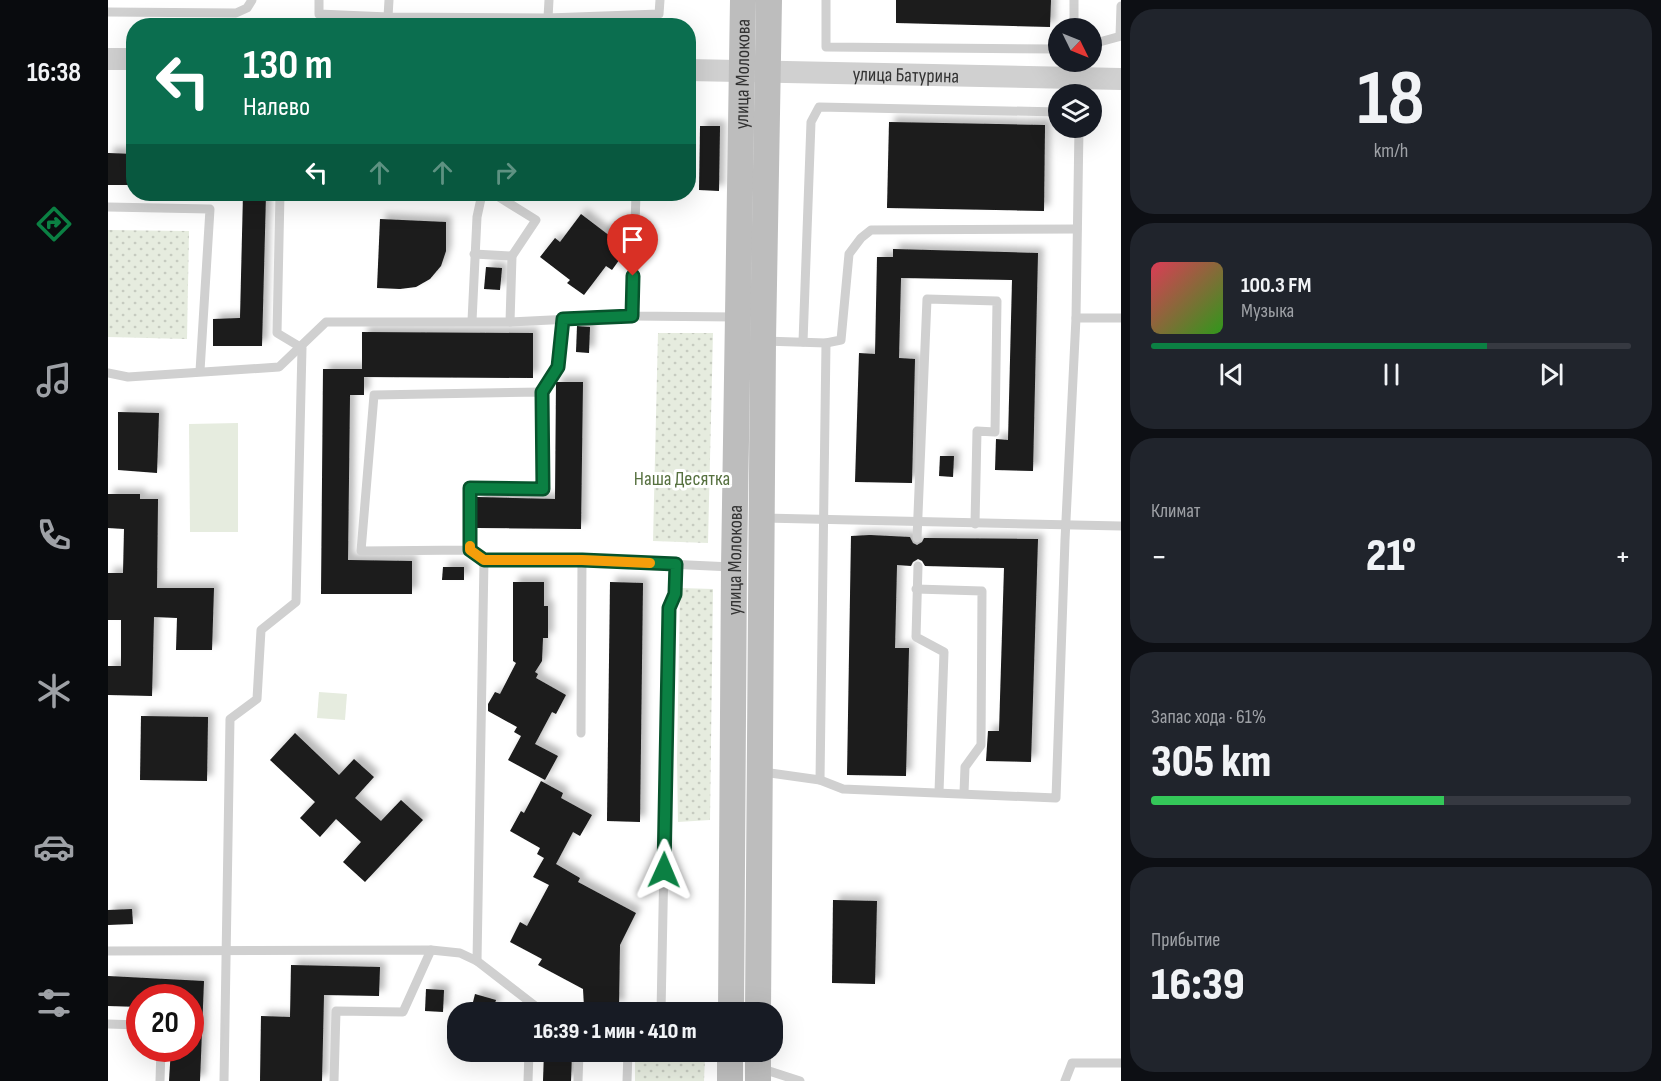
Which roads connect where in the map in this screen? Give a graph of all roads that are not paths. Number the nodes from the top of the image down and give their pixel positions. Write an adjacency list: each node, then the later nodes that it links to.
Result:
1 (252, 0): 11 (lane)
2 (319, 0): 12 (lane)
3 (389, 0): 13 (lane)
4 (549, 0): 14 (lane)
5 (660, 0): 15 (lane)
6 (742, 0): 23 (main road, улица Молокова)
7 (769, 0): 24 (main road, улица Молокова)
8 (826, 0): 19 (lane)
9 (1074, 0): 16 (lane)
10 (1121, 6): 17 (lane)
11 (108, 12)
12 (357, 18)
13 (387, 18)
14 (549, 18)
15 (604, 18)
16 (1074, 18)
17 (1121, 36): 18 (lane)
18 (1102, 41)
19 (1048, 50)
20 (108, 58): 21 (street)
21 (126, 59)
22 (696, 70): 23 (street, улица Батурина)
23 (741, 71): 24 (street, улица Батурина); 38 (main road, улица Молокова)
24 (768, 72): 25 (street, улица Батурина); 44 (main road, улица Молокова)
25 (1076, 78): 26 (street, улица Батурина)
26 (1121, 79)
27 (1048, 111): 45 (lane)
28 (1079, 138): 34 (lane)
29 (280, 201): 47 (lane)
30 (480, 201): 35 (lane)
31 (505, 201): 36 (lane)
32 (636, 201): 37 (lane)
33 (108, 207): 48 (lane)
34 (1077, 229): 39 (lane); 46 (lane)
35 (474, 254): 36 (lane); 42 (lane)
36 (512, 256): 43 (lane)
37 (632, 316): 38 (lane); 41 (lane)
38 (738, 317): 63 (main road, улица Молокова)
39 (1076, 318): 40 (lane); 55 (lane)
40 (1121, 318)
41 (563, 319): 43 (lane); 50 (lane)
42 (472, 321): 43 (lane); 47 (lane)
43 (510, 322)
44 (763, 340): 45 (lane); 51 (main road, улица Молокова)
45 (803, 342): 46 (lane)
46 (826, 343): 52 (lane)
47 (302, 348): 48 (lane); 70 (lane)
48 (200, 371): 49 (lane)
49 (108, 373)
50 (542, 392): 58 (lane); 58 (lane)
51 (762, 518): 52 (lane); 66 (main road, улица Молокова)
52 (824, 519): 53 (lane); 67 (lane)
53 (918, 522): 54 (lane); 54 (lane); 57 (lane)
54 (975, 524): 55 (lane)
55 (1066, 526): 56 (lane); 69 (lane)
56 (1121, 526)
57 (917, 538)
58 (470, 550): 59 (lane)
59 (484, 560): 60 (lane); 73 (lane)
60 (582, 560): 61 (lane); 65 (lane)
61 (676, 564): 63 (lane); 75 (lane)
62 (918, 566): 64 (lane)
63 (734, 567): 76 (main road, улица Молокова)
64 (916, 589): 68 (lane); 69 (lane)
65 (581, 733)
66 (760, 772): 67 (lane); 77 (main road, улица Молокова)
67 (820, 780): 68 (lane)
68 (939, 792): 69 (lane)
69 (964, 793)
70 (227, 950): 71 (lane); 72 (lane); 88 (lane)
71 (431, 950): 73 (lane); 89 (lane)
72 (108, 951)
73 (477, 961): 74 (lane)
74 (528, 1002)
75 (661, 1002)
76 (730, 1002)
77 (758, 1002)
78 (108, 1024): 79 (lane)
79 (126, 1025)
80 (161, 1062): 87 (lane)
81 (529, 1062): 90 (lane)
82 (579, 1062): 91 (lane)
83 (628, 1062): 92 (lane)
84 (730, 1062): 93 (main road)
85 (1121, 1064): 95 (lane)
86 (758, 1067): 94 (lane)
87 (160, 1081)
88 (224, 1081)
89 (334, 1081)
90 (528, 1081)
91 (578, 1081)
92 (627, 1081)
93 (730, 1081)
94 (800, 1081)
95 (1065, 1081)

